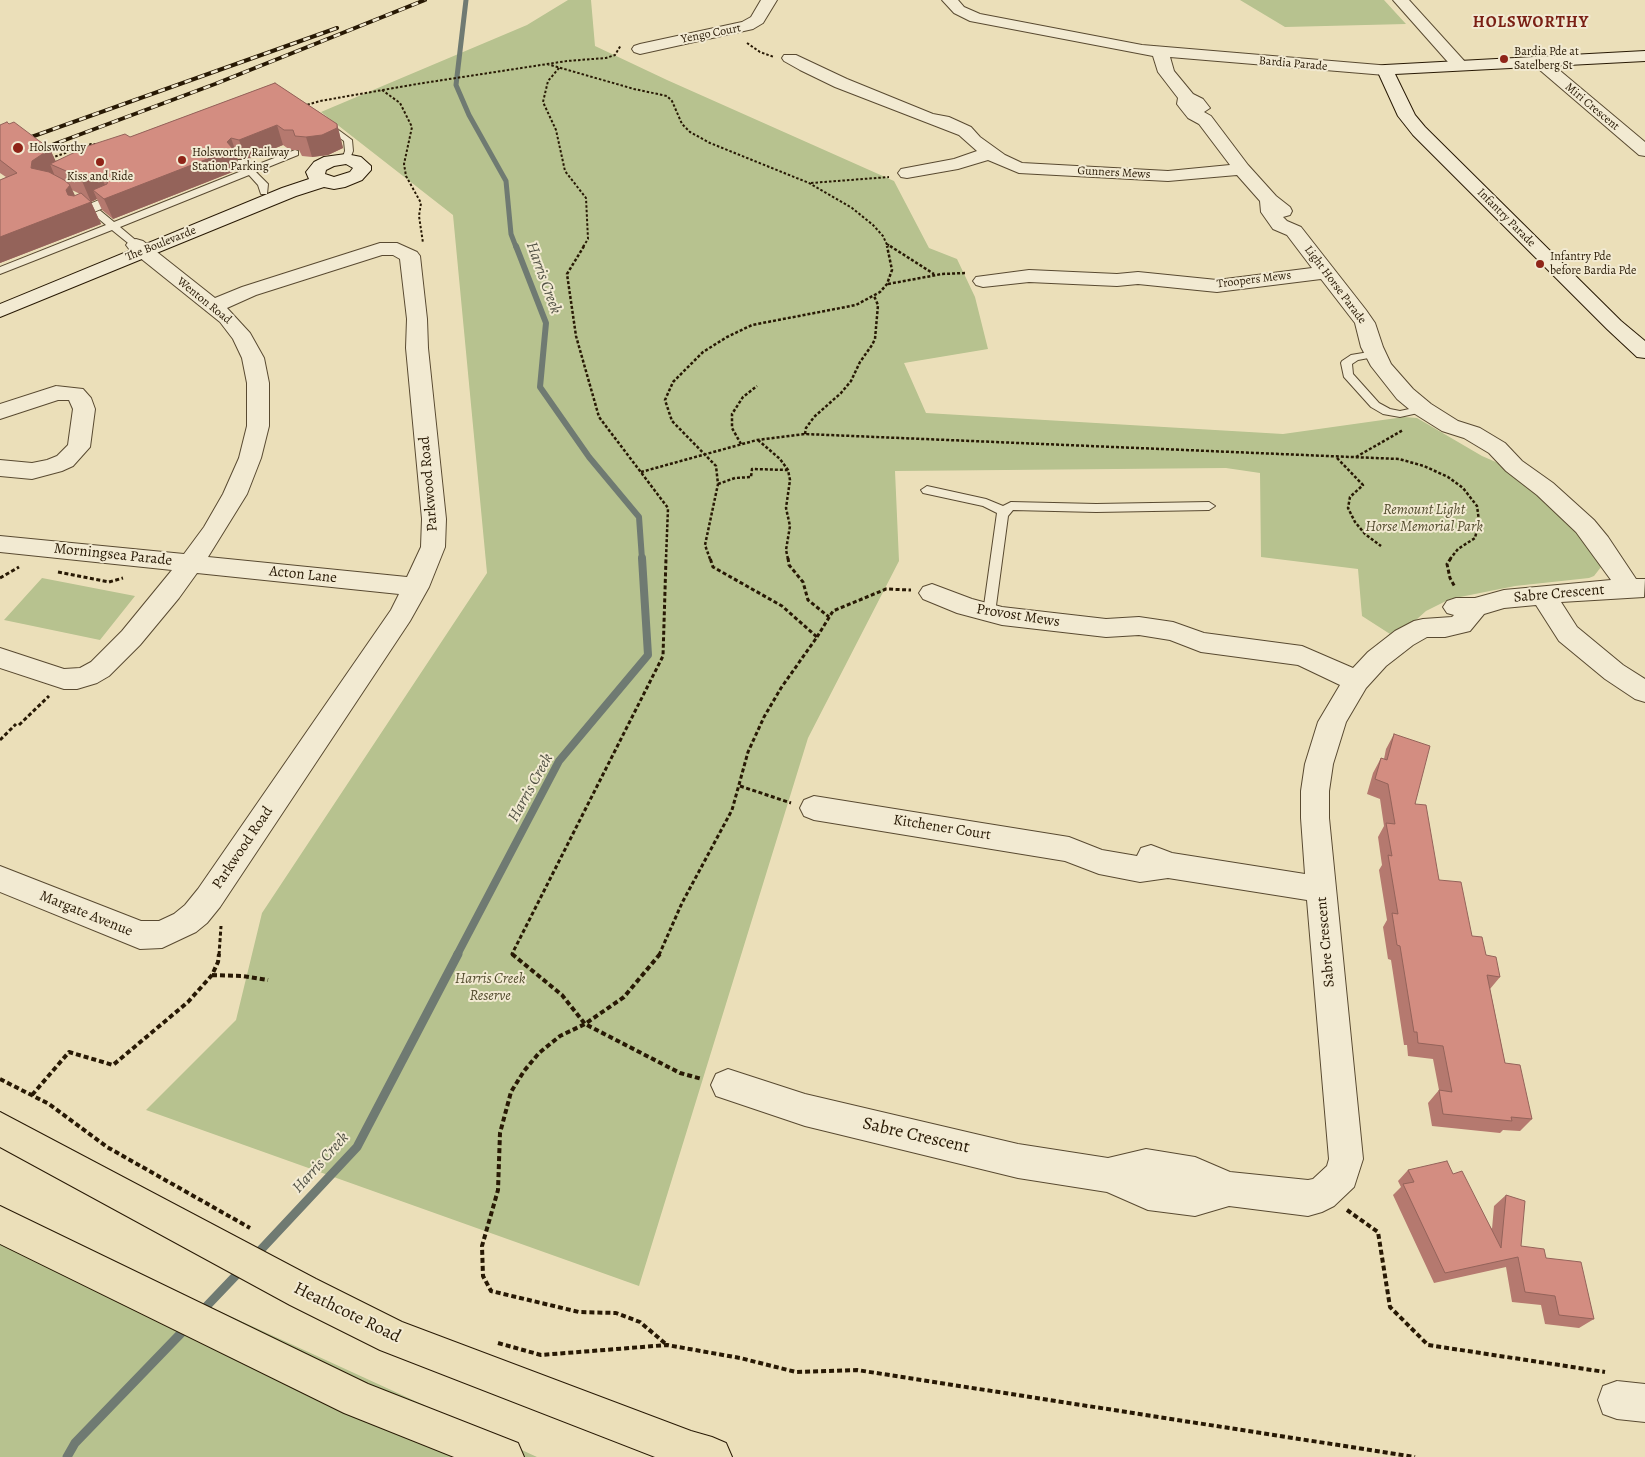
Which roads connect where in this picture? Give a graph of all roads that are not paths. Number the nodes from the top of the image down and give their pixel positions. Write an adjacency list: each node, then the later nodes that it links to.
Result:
1 (769, 0): 4 (street, Yengo Court)
2 (950, 0): 5 (street, Bardia Parade)
3 (1401, 0): 9 (street)
4 (640, 49)
5 (1161, 53): 10 (street, Bardia Parade); 17 (street, Light Horse Parade)
6 (1645, 56): 8 (street, Bardia Parade)
7 (790, 58): 14 (street, Gunners Mews)
8 (1540, 62): 9 (street, Bardia Parade); 12 (street, Miri Crescent)
9 (1462, 67): 10 (street, Bardia Parade)
10 (1385, 70): 32 (street, Infantry Parade)
11 (302, 106): 16 (lane)
12 (1645, 151)
13 (295, 153): 18 (lane)
14 (990, 153): 17 (street, Gunners Mews); 19 (street)
15 (241, 162): 18 (lane)
16 (330, 165): 20 (street, The Boulevarde); 25 (street, The Boulevarde)
17 (1242, 169): 27 (street, Light Horse Parade)
18 (250, 172): 20 (lane); 24 (lane)
19 (907, 173)
20 (264, 192): 25 (street, The Boulevarde)
21 (71, 194): 24 (lane)
22 (111, 200): 23 (lane, bridge)
23 (82, 212)
24 (114, 227): 25 (lane); 26 (lane)
25 (140, 248): 29 (street, The Boulevarde); 30 (street, Wenton Road); 31 (street, The Boulevarde)
26 (0, 271)
27 (1326, 272): 28 (street, Troopers Mews); 33 (street, Light Horse Parade)
28 (983, 280)
29 (0, 301)
30 (212, 307): 41 (street, Wenton Road); 42 (street, Parkwood Road)
31 (0, 311)
32 (1645, 352)
33 (1375, 354): 34 (street, Light Horse Parade); 34 (lane)
34 (1415, 410): 43 (street, Light Horse Parade)
35 (0, 412): 36 (street)
36 (0, 468)
37 (927, 490): 39 (lane)
38 (1209, 506): 39 (lane)
39 (1004, 511): 46 (lane)
40 (0, 544): 41 (street, Morningsea Parade)
41 (191, 563): 42 (street, Acton Lane); 47 (street, Morningsea Parade)
42 (416, 587): 53 (street, Parkwood Road)
43 (1637, 588): 45 (street, Sabre Crescent)
44 (932, 593): 46 (street, Provost Mews)
45 (1544, 596): 48 (street, Sabre Crescent); 49 (street)
46 (989, 613): 48 (street, Provost Mews)
47 (0, 658)
48 (1357, 681): 52 (street, Sabre Crescent)
49 (1645, 692)
50 (814, 808): 52 (street, Kitchener Court)
51 (0, 879): 53 (street, Margate Avenue)
52 (1320, 889): 54 (street, Sabre Crescent)
53 (174, 929)
54 (728, 1085)
55 (0, 1129): 58 (main road, Heathcote Road)
56 (0, 1224): 57 (main road)
57 (504, 1457)
58 (712, 1457)

